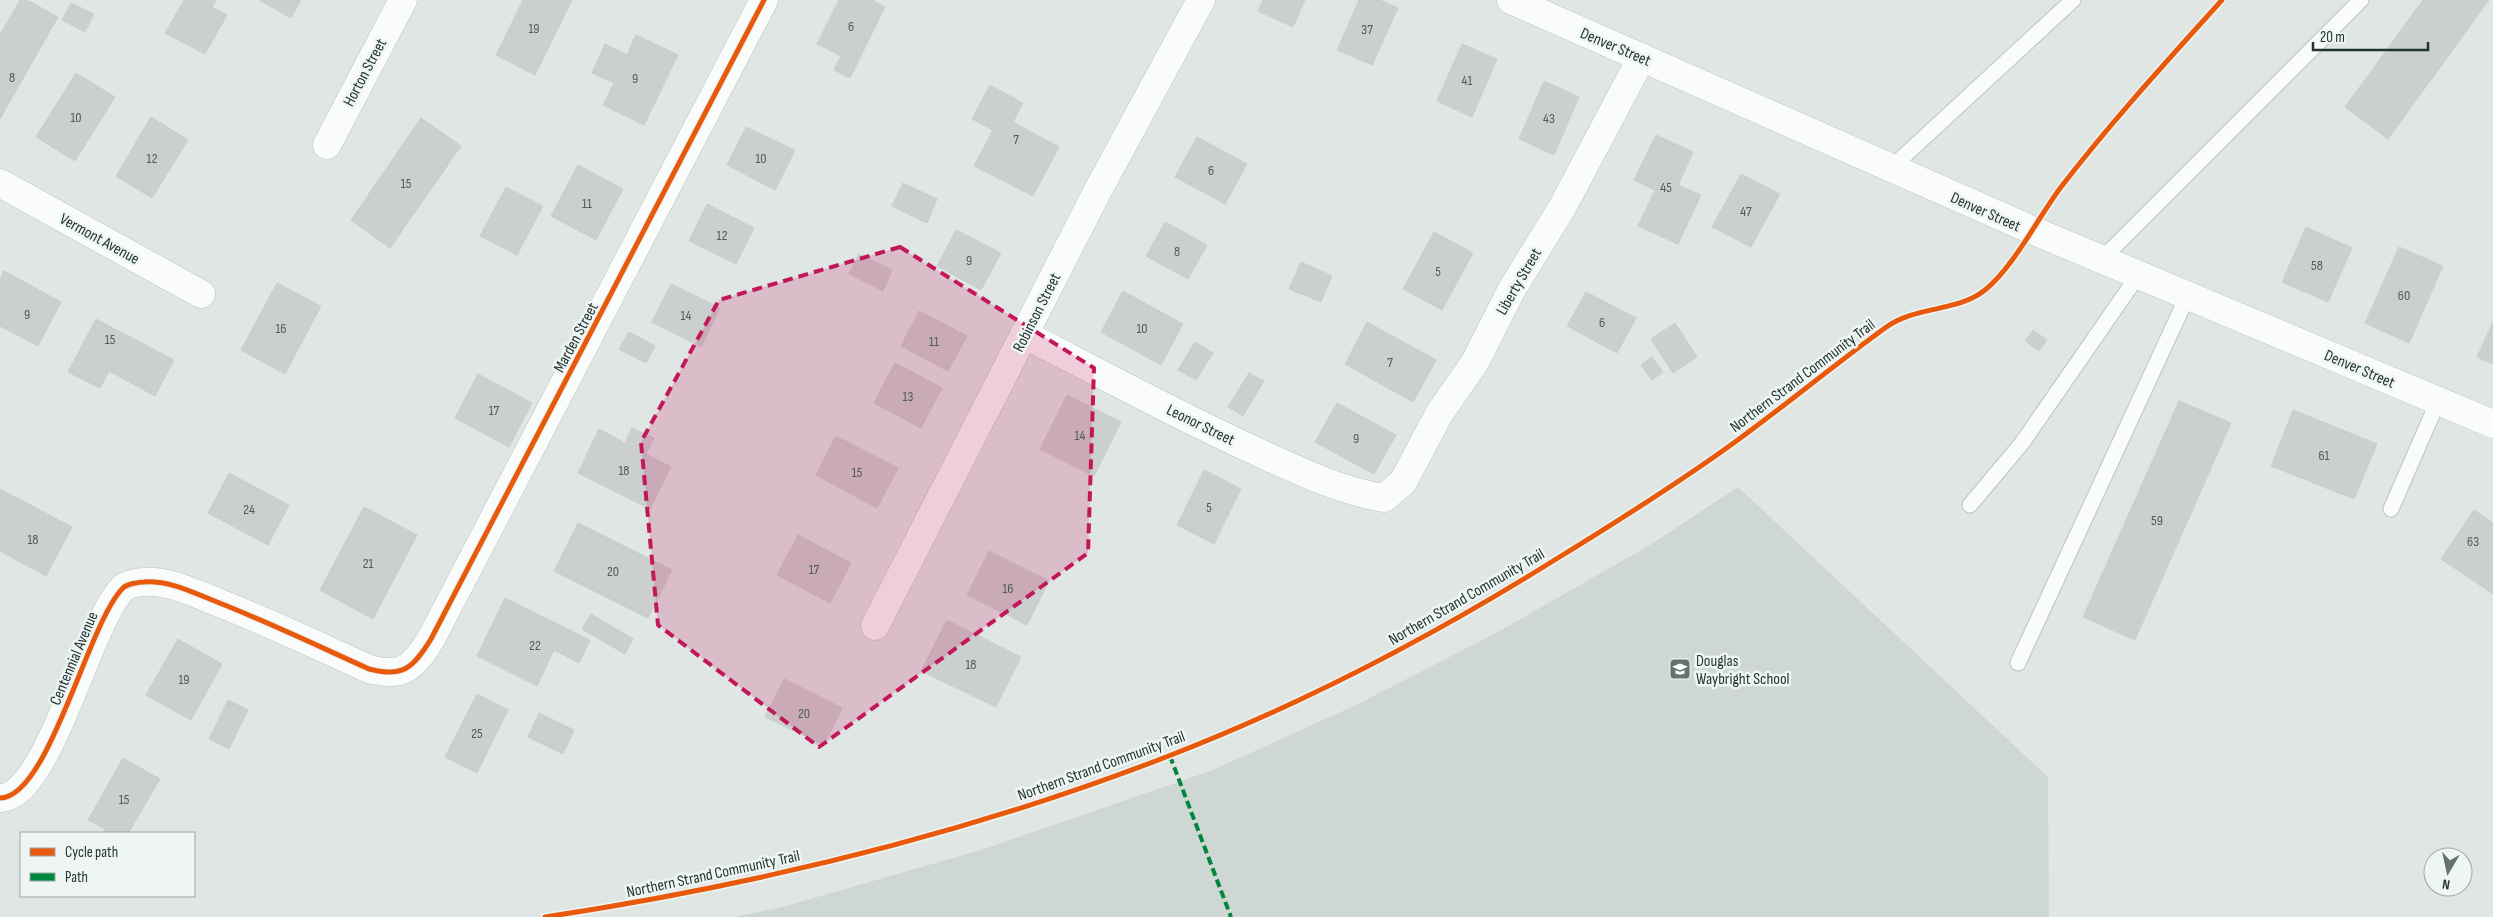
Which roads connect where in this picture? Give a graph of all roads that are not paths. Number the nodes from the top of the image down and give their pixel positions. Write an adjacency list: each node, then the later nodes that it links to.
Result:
1 (402, 0): 8 (street, Horton Street)
2 (764, 0): 23 (street, Marden Street)
3 (1201, 0): 15 (street, Robinson Street)
4 (1511, 0): 7 (street, Denver Street)
5 (2073, 0): 9 (lane)
6 (2361, 0): 11 (lane)
7 (1642, 56): 9 (street, Denver Street); 18 (street, Liberty Street)
8 (327, 145)
9 (1890, 169): 11 (street, Denver Street)
10 (0, 183): 13 (street, Vermont Avenue)
11 (2102, 259): 12 (street, Denver Street)
12 (2139, 274): 14 (street, Denver Street); 19 (lane)
13 (201, 294)
14 (2188, 295): 16 (street, Denver Street); 22 (lane)
15 (1024, 334): 18 (street, Leonor Street); 21 (street, Robinson Street)
16 (2438, 401): 17 (street, Denver Street); 20 (lane)
17 (2493, 424)
18 (1384, 498)
19 (1970, 505)
20 (2391, 509)
21 (875, 626)
22 (2018, 663)
23 (394, 673): 24 (street, Centennial Avenue)
24 (0, 798)

